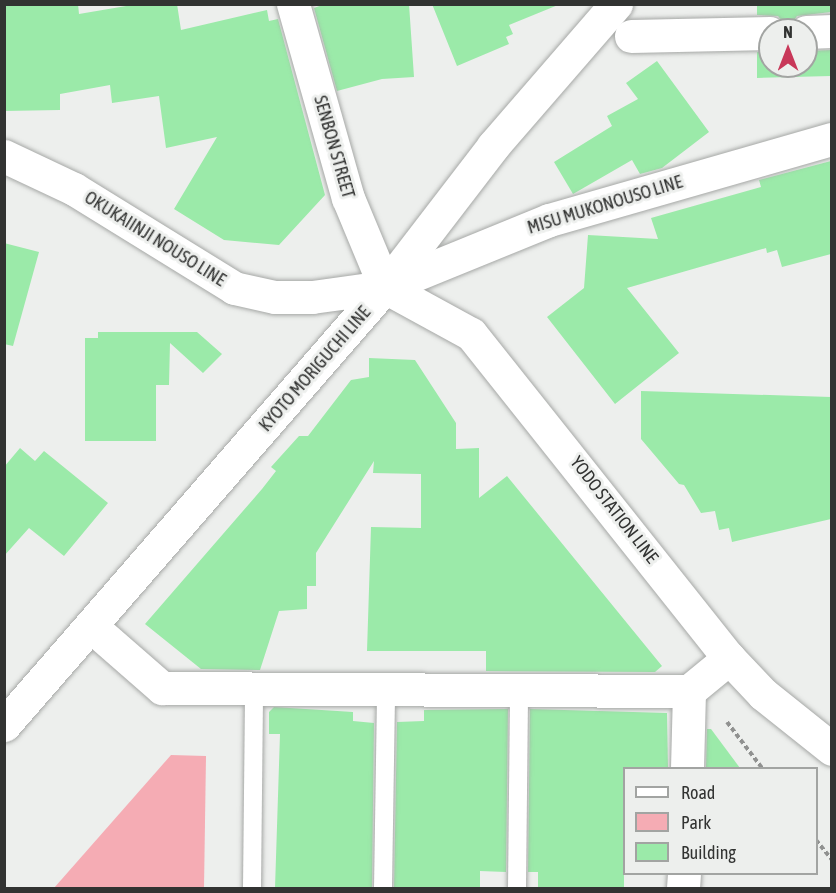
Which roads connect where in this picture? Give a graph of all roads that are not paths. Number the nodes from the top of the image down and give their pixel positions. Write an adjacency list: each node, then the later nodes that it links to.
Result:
1 (293, 4): 7 (main road, SENBON STREET)
2 (616, 4): 7 (main road, KYOTO MORIGUCHI LINE)
3 (758, 33): 4 (main road)
4 (631, 36)
5 (831, 140): 7 (main road, MISU MUKONOUSO LINE)
6 (4, 156): 7 (main road, OKUKAIINJI NOUSO LINE)
7 (385, 287): 8 (main road, KYOTO MORIGUCHI LINE); 9 (main road, YODO STATION LINE)
8 (92, 627): 10 (main road); 14 (main road, KYOTO MORIGUCHI LINE)
9 (729, 658): 13 (main road); 15 (main road, YODO STATION LINE)
10 (254, 689): 11 (main road); 17 (lane)
11 (386, 690): 12 (main road); 18 (lane)
12 (519, 691): 13 (main road); 19 (lane)
13 (689, 691): 16 (main road)
14 (4, 725)
15 (831, 750)
16 (687, 767)
17 (252, 888)
18 (383, 888)
19 (517, 888)

